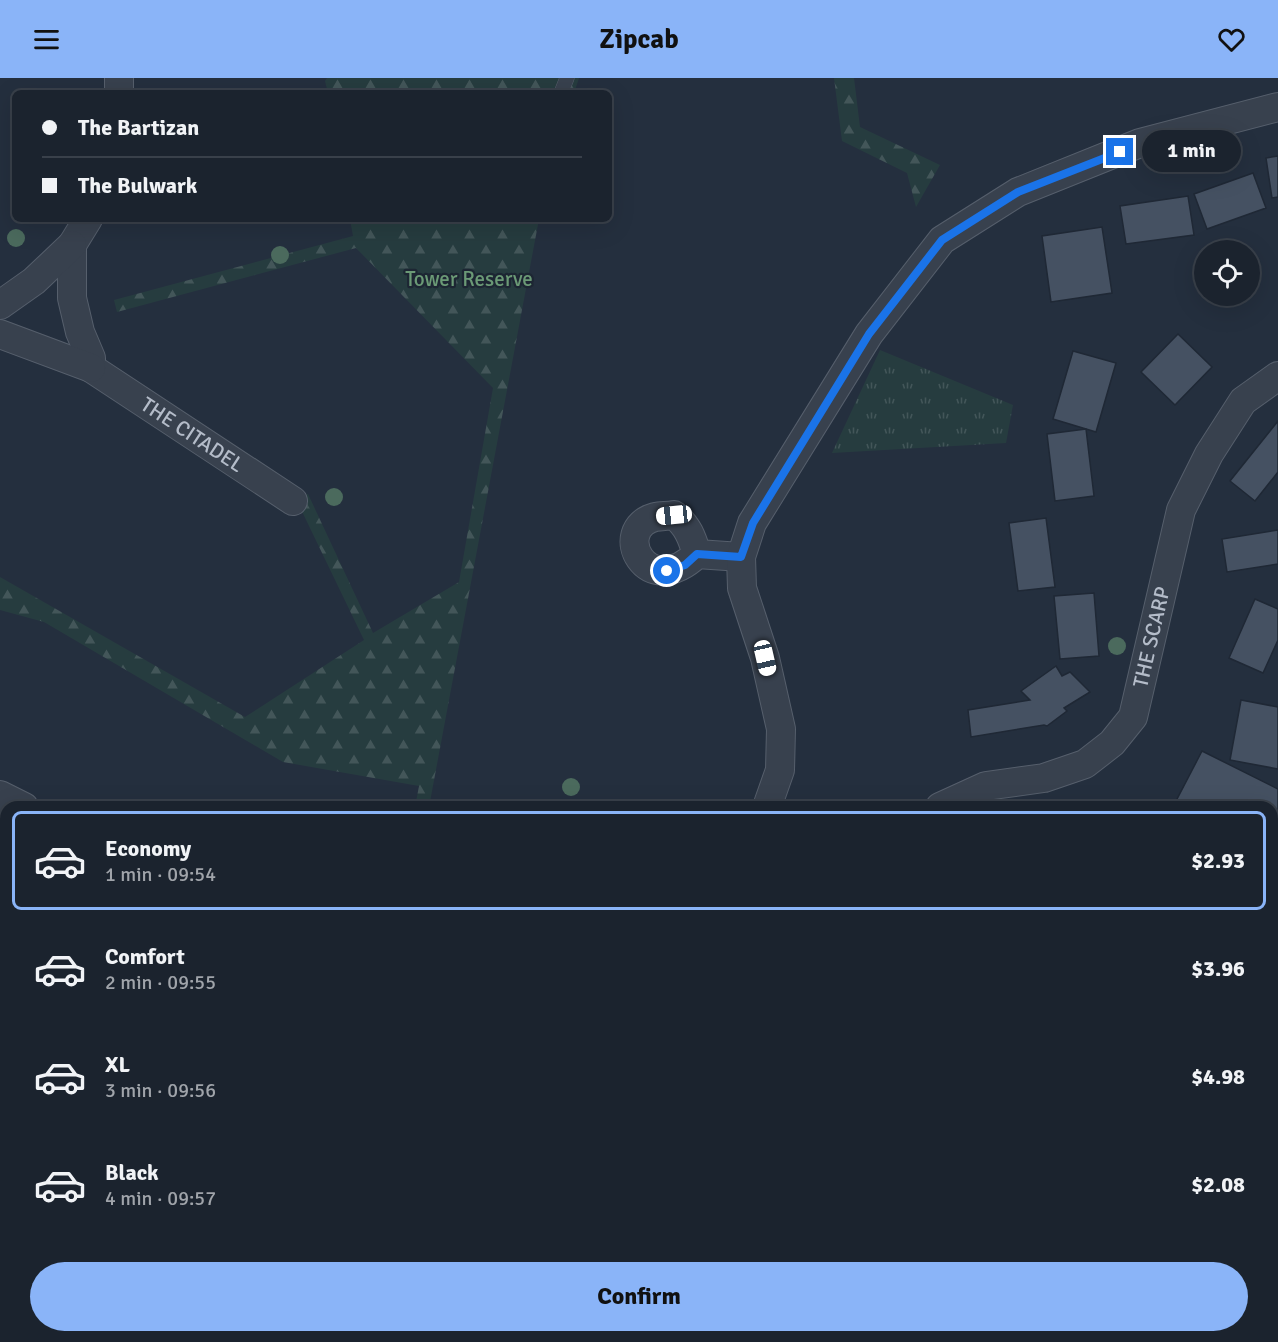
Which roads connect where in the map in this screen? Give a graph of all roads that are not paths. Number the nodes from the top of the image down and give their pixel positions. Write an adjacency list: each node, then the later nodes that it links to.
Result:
1 (1278, 107): 10 (street)
2 (86, 222): 3 (street)
3 (72, 245): 4 (street); 6 (street)
4 (0, 305)
5 (0, 334): 6 (street, THE CITADEL)
6 (91, 368): 8 (street, THE CITADEL)
7 (1278, 376): 12 (street, THE SCARP)
8 (293, 501)
9 (697, 554): 10 (street)
10 (741, 557): 11 (street)
11 (769, 801)
12 (957, 801)

